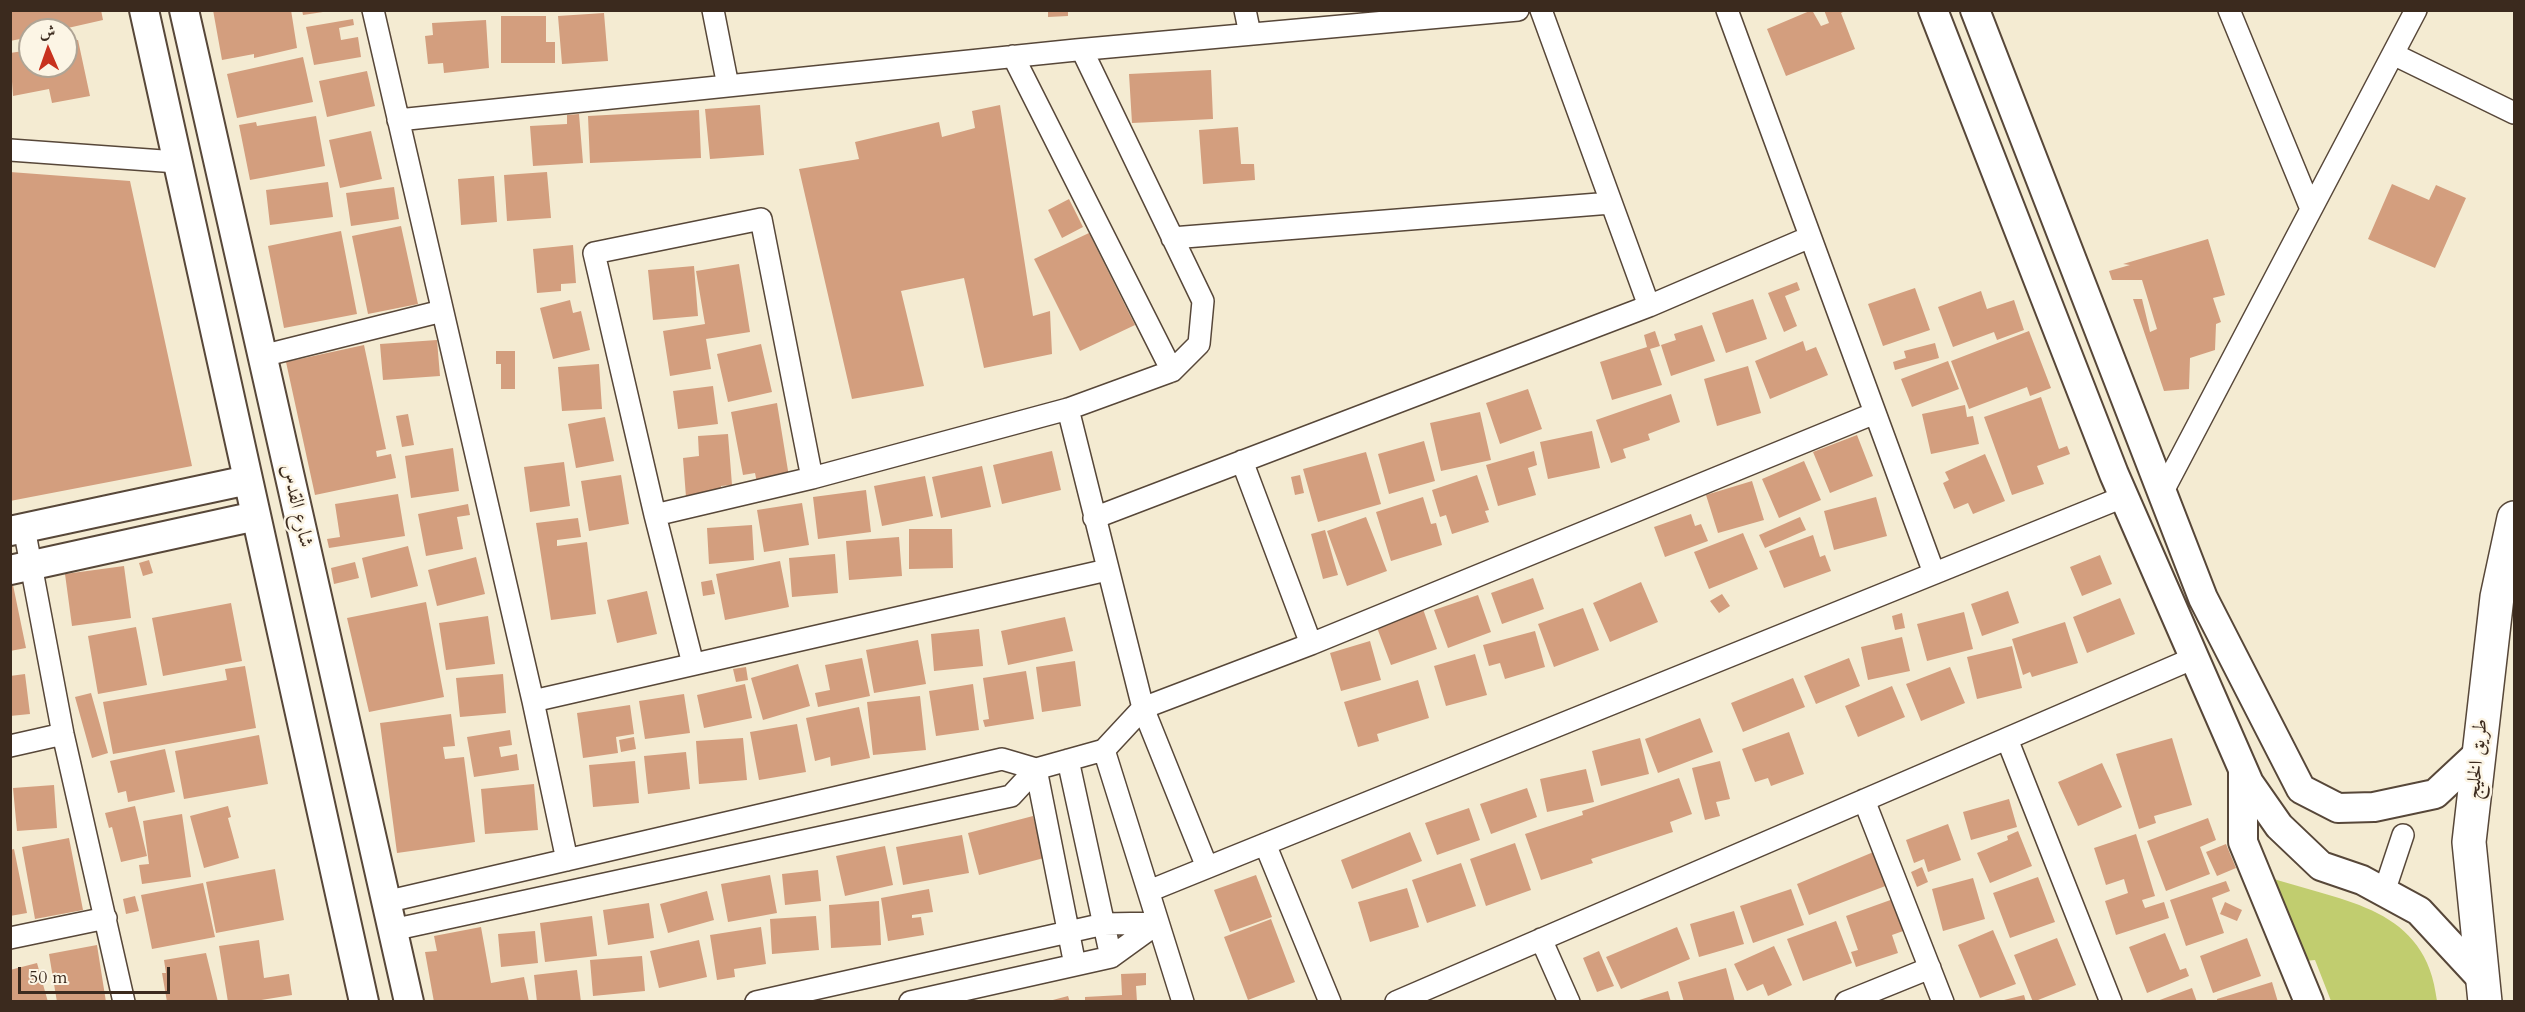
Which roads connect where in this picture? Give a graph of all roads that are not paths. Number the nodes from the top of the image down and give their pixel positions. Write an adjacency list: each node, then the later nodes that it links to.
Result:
1 (144, 10): 21 (street)
2 (184, 10): 28 (street, شارع القدس)
3 (373, 10): 19 (street)
4 (713, 10): 17 (street)
5 (1245, 10): 13 (street)
6 (1518, 10): 13 (street)
7 (1541, 10): 22 (street)
8 (1727, 10): 24 (street)
9 (1933, 10): 36 (street)
10 (1975, 10): 35 (street)
11 (2229, 10): 23 (street)
12 (2416, 10): 15 (street)
13 (1250, 34): 14 (street)
14 (1082, 50): 16 (street); 25 (street)
15 (2393, 54): 18 (street); 23 (street)
16 (1013, 56): 17 (street); 29 (street)
17 (728, 86): 19 (street)
18 (2514, 113)
19 (398, 120): 27 (street)
20 (10, 150): 21 (street)
21 (177, 162): 34 (street)
22 (1611, 203): 25 (street); 26 (street)
23 (2311, 209): 35 (street)
24 (1810, 237): 26 (street); 31 (street)
25 (1172, 238): 29 (street)
26 (1648, 306): 32 (street)
27 (442, 311): 28 (street); 48 (street)
28 (262, 356): 65 (street, شارع القدس)
29 (1172, 370): 30 (street)
30 (1068, 409): 33 (street); 39 (street)
31 (1875, 413): 44 (street); 45 (street)
32 (1242, 461): 39 (street); 45 (street)
33 (812, 478): 37 (street); 37 (street)
34 (248, 480): 38 (street); 41 (street)
35 (2162, 493): 54 (street)
36 (2123, 497): 44 (street); 46 (street)
37 (655, 514): 47 (street)
38 (256, 516): 42 (street); 78 (street)
39 (1094, 518): 43 (street)
40 (2514, 518): 54 (main road, طريق الخليج)
41 (17, 530): 42 (street)
42 (21, 567): 50 (street)
43 (1107, 570): 47 (street); 49 (street)
44 (1935, 573): 60 (street)
45 (1311, 644): 49 (street)
46 (2194, 658): 51 (street); 56 (street)
47 (693, 664): 48 (street)
48 (533, 701): 61 (street)
49 (1143, 708): 53 (street); 62 (street)
50 (63, 734): 52 (street); 66 (street)
51 (2007, 739): 58 (street); 88 (street)
52 (10, 746)
53 (1104, 750): 55 (street); 63 (street)
54 (2479, 753): 76 (main road, طريق الخليج)
55 (1068, 760): 57 (street); 68 (street)
56 (2243, 768): 64 (street); 89 (street)
57 (1036, 769): 61 (street); 69 (street); 70 (street)
58 (1864, 800): 72 (street); 75 (street)
59 (2403, 835): 64 (street)
60 (1265, 844): 62 (street); 83 (street)
61 (567, 860): 65 (street)
62 (1207, 867): 63 (street)
63 (1149, 891): 67 (street)
64 (2384, 892): 76 (street)
65 (385, 902): 69 (street, شارع القدس)
66 (106, 918): 71 (street); 77 (street)
67 (1158, 922): 68 (street); 73 (street); 82 (street)
68 (1104, 924): 70 (street); 73 (street)
69 (392, 930): 79 (street, شارع القدس)
70 (1070, 932): 74 (street); 80 (street)
71 (10, 938)
72 (1541, 939): 84 (street); 85 (street)
73 (1111, 957): 74 (street)
74 (1075, 965): 81 (street)
75 (1930, 968): 86 (street); 87 (street)
76 (2484, 991)
77 (124, 1002)
78 (364, 1002)
79 (410, 1002)
80 (756, 1002)
81 (910, 1002)
82 (1183, 1002)
83 (1330, 1002)
84 (1395, 1002)
85 (1569, 1002)
86 (1846, 1002)
87 (1942, 1002)
88 (2111, 1002)
89 (2309, 1002)

